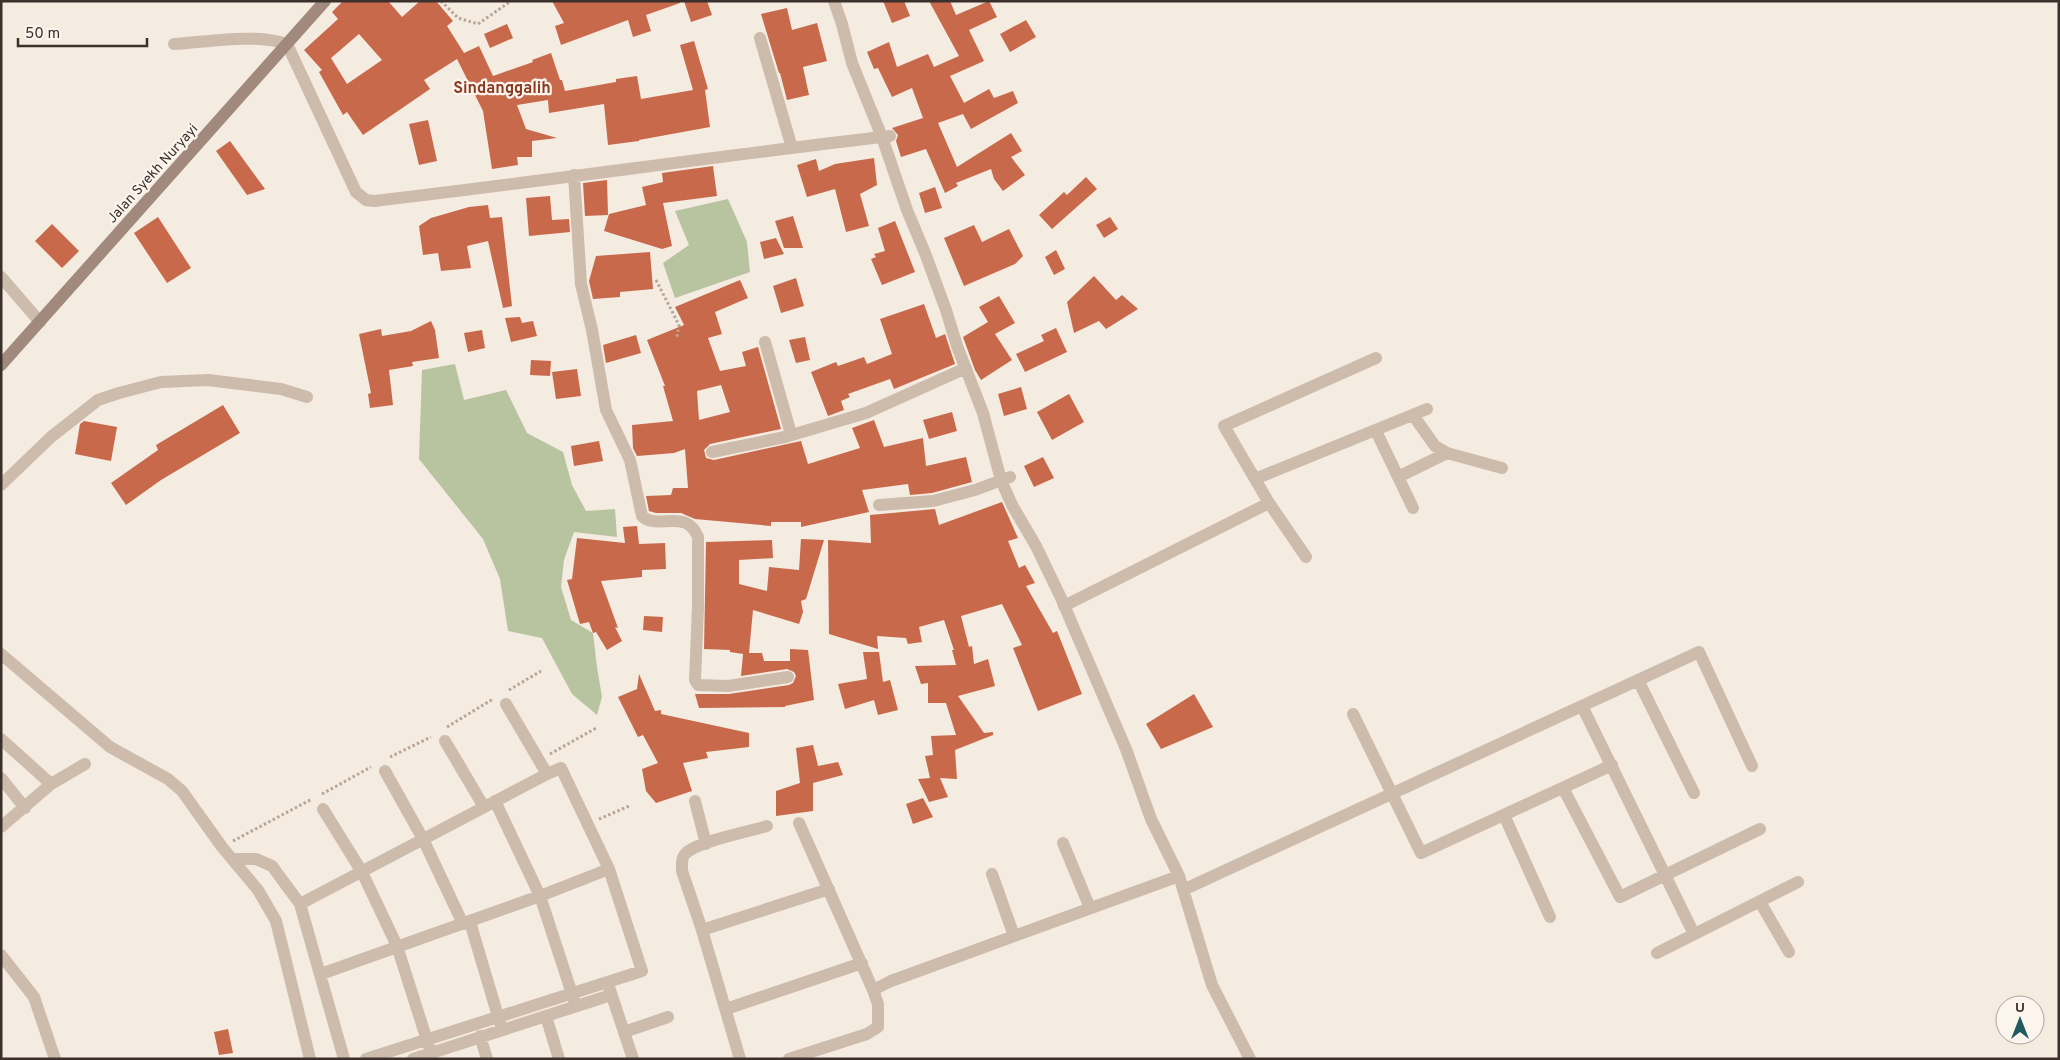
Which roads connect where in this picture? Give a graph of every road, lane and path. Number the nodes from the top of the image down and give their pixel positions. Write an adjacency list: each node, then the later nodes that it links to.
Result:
1 (325, 1): 7 (main road, Jalan Syekh Nuryayi)
2 (441, 1): 3 (path)
3 (511, 1)
4 (834, 1): 8 (street)
5 (760, 38): 9 (street)
6 (174, 44): 7 (street)
7 (287, 44): 10 (street); 13 (main road, Jalan Syekh Nuryayi)
8 (886, 136): 9 (street); 18 (street)
9 (792, 148): 10 (street)
10 (574, 174): 37 (street)
11 (1, 277): 13 (street)
12 (656, 280): 14 (path)
13 (40, 322): 17 (main road, Jalan Syekh Nuryayi)
14 (677, 337)
15 (765, 342): 23 (street)
16 (1376, 358): 29 (street)
17 (1, 365)
18 (966, 368): 23 (street); 28 (street)
19 (307, 398): 30 (street)
20 (1427, 409): 21 (street)
21 (1413, 415): 22 (street); 25 (street)
22 (1376, 431): 27 (street); 29 (street)
23 (791, 434): 24 (street)
24 (712, 452)
25 (1447, 453): 26 (street); 27 (street)
26 (1502, 468)
27 (1398, 477): 33 (street)
28 (1005, 478): 32 (street); 35 (street)
29 (1255, 479): 31 (street)
30 (1, 485)
31 (1269, 503): 34 (street); 35 (street)
32 (879, 505)
33 (1413, 508)
34 (1306, 557)
35 (1064, 606): 75 (street)
36 (1, 654): 70 (street)
37 (788, 677)
38 (1638, 680): 40 (street); 48 (street); 54 (street)
39 (506, 704): 45 (street)
40 (1582, 706): 47 (street); 55 (street)
41 (1353, 714): 55 (street)
42 (598, 727): 45 (path)
43 (1, 739): 52 (street)
44 (445, 741): 57 (street)
45 (539, 760): 50 (street)
46 (85, 764): 52 (street)
47 (1612, 766): 53 (street); 74 (street)
48 (1752, 766)
49 (385, 771): 67 (street)
50 (547, 774): 57 (street); 63 (street)
51 (1, 778): 59 (street)
52 (51, 784): 59 (street)
53 (1563, 788): 61 (street); 74 (street)
54 (1694, 793)
55 (1392, 794): 61 (street); 78 (street)
56 (695, 801): 69 (street)
57 (489, 804): 67 (street); 79 (street)
58 (629, 806): 63 (path)
59 (25, 808): 65 (street)
60 (323, 808): 72 (street)
61 (1504, 815): 83 (street)
62 (799, 823): 77 (street)
63 (588, 825): 71 (street)
64 (768, 826): 69 (street)
65 (1, 827)
66 (1760, 829): 74 (street)
67 (423, 838): 72 (street); 84 (street)
68 (1063, 842): 82 (street)
69 (706, 844): 85 (street)
70 (233, 859): 81 (street); 109 (street)
71 (609, 868): 79 (street); 94 (street)
72 (362, 872): 81 (street); 88 (street)
73 (992, 874): 87 (street)
74 (1665, 874): 86 (street)
75 (1179, 876): 78 (street); 82 (street)
76 (1798, 882): 80 (street)
77 (829, 889): 85 (street); 92 (street)
78 (1183, 890): 117 (street)
79 (540, 896): 84 (street); 96 (street)
80 (1760, 902): 86 (street); 89 (street)
81 (300, 904): 93 (street)
82 (1090, 908): 87 (street)
83 (1550, 917)
84 (466, 923): 88 (street); 98 (street)
85 (702, 930): 97 (street)
86 (1694, 934): 90 (street)
87 (1014, 936): 95 (street)
88 (398, 946): 93 (street); 104 (street)
89 (1789, 952)
90 (1657, 953)
91 (1, 955): 108 (street)
92 (862, 963): 95 (street); 97 (street)
93 (321, 974): 110 (street)
94 (609, 989): 96 (street); 102 (street)
95 (873, 990): 106 (street)
96 (574, 1000): 98 (street); 99 (street)
97 (726, 1009): 115 (street)
98 (499, 1016): 101 (street); 104 (street)
99 (546, 1016): 101 (street); 113 (street)
100 (668, 1017): 102 (street)
101 (502, 1029): 103 (street)
102 (624, 1032): 114 (street)
103 (480, 1036): 105 (street); 112 (street)
104 (426, 1040): 105 (street); 111 (street)
105 (431, 1053): 107 (street)
106 (812, 1055): 116 (street)
107 (416, 1058)
108 (55, 1059)
109 (310, 1059)
110 (344, 1059)
111 (366, 1059)
112 (487, 1059)
113 (559, 1059)
114 (633, 1059)
115 (740, 1059)
116 (788, 1059)
117 (1250, 1059)

